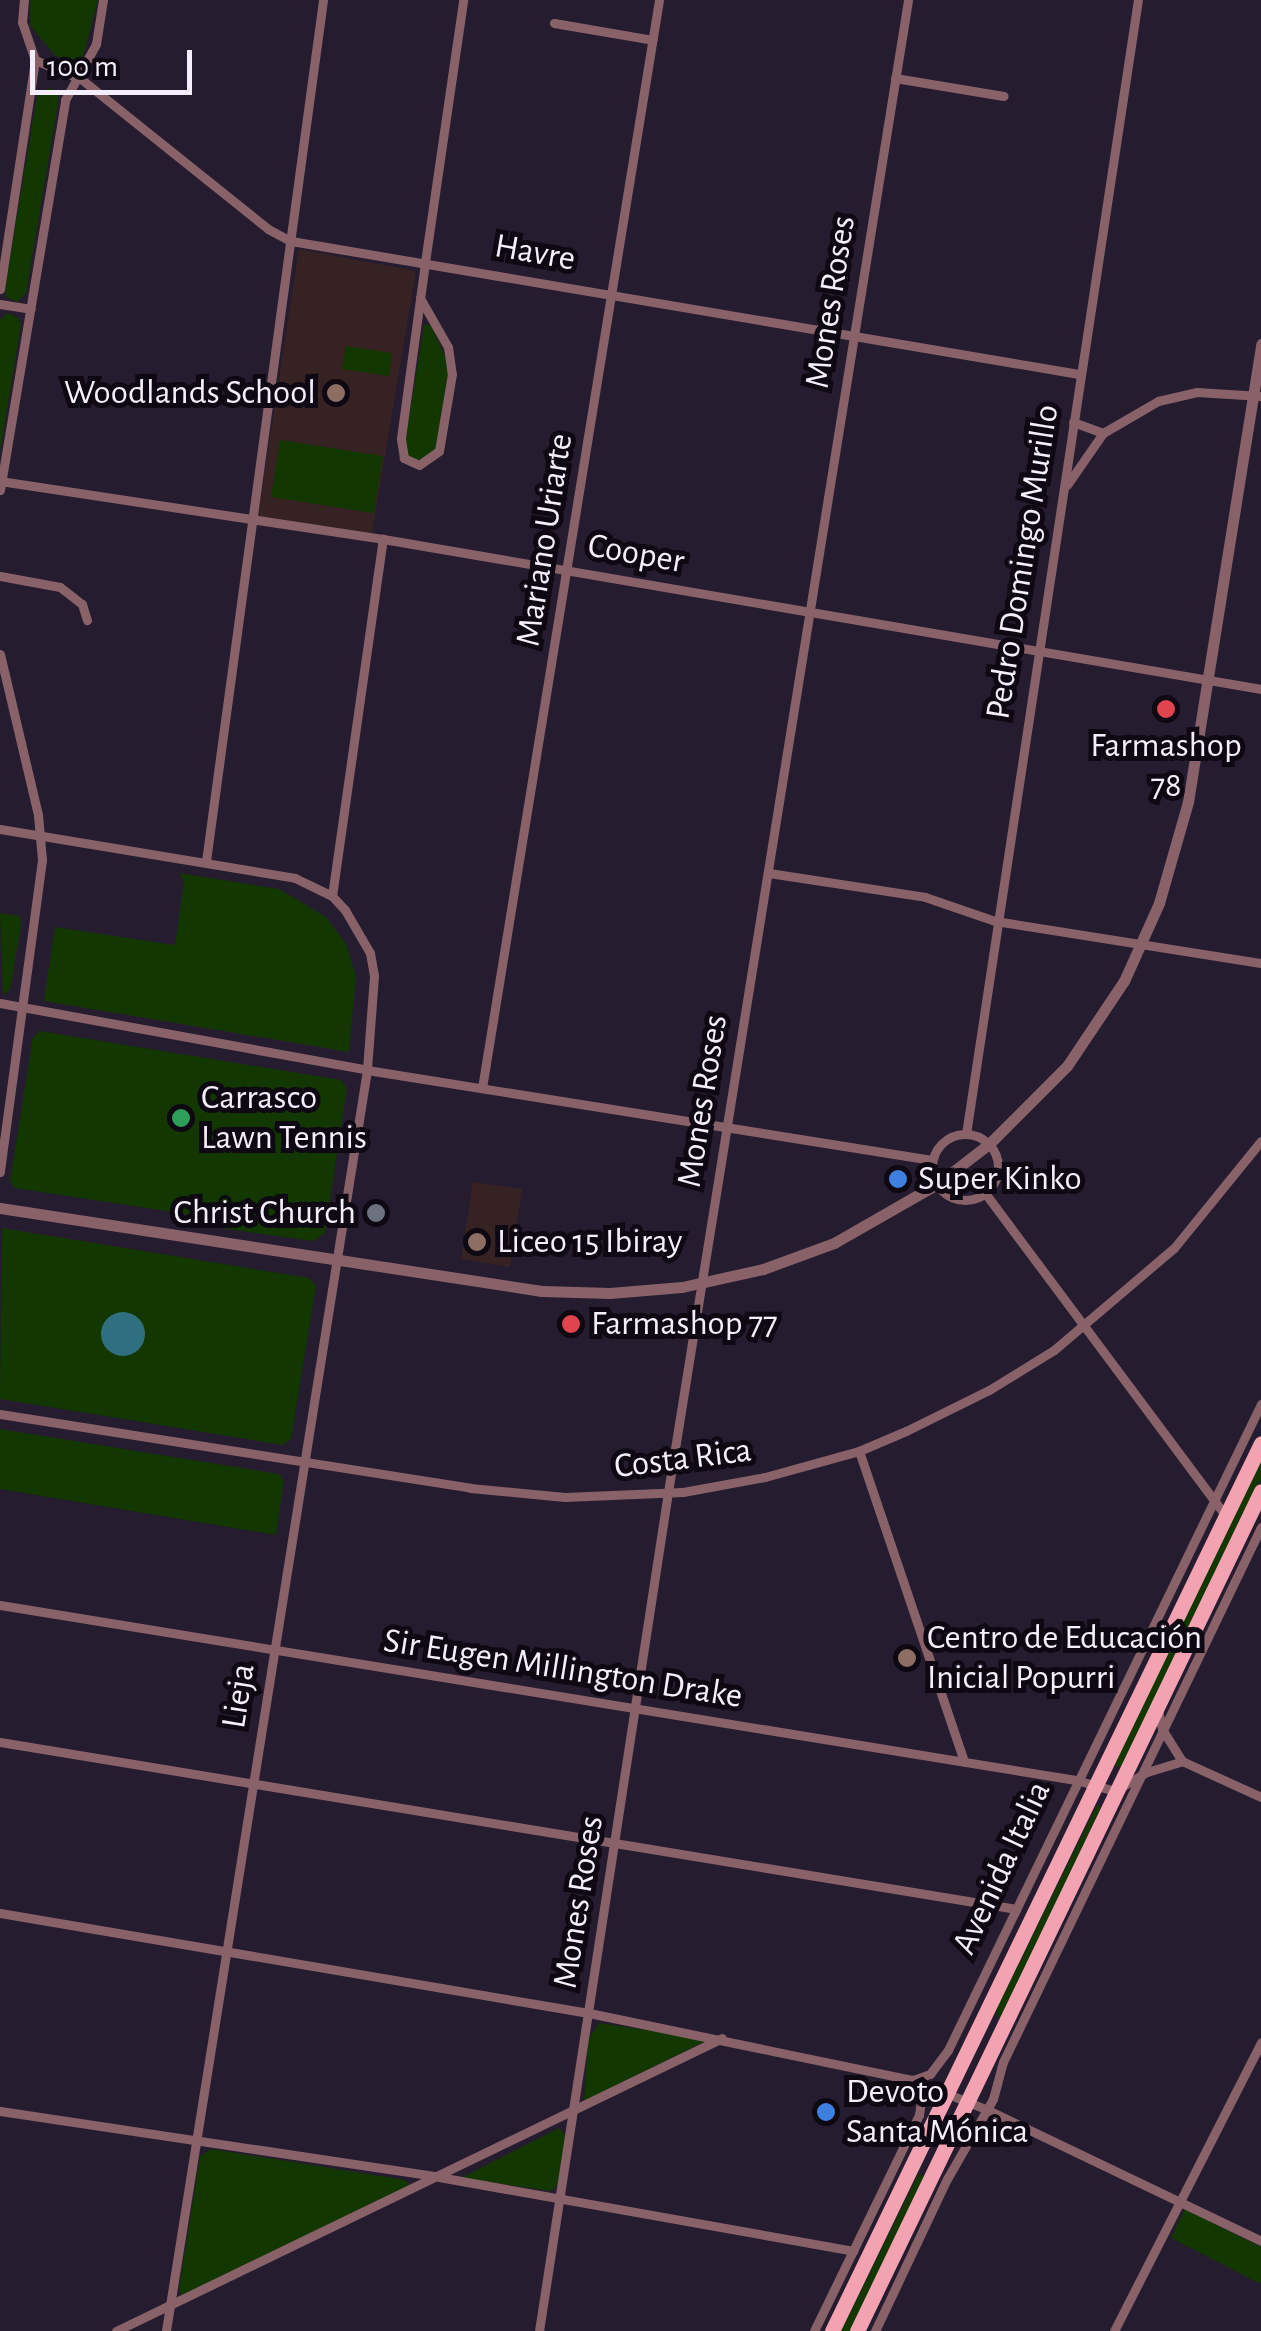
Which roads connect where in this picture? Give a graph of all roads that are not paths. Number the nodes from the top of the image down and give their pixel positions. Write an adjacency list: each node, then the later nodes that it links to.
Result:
1 (24, 0): 10 (street)
2 (103, 0): 12 (street)
3 (322, 0): 14 (street)
4 (463, 0): 15 (street)
5 (659, 0): 9 (street, Mariano Uriarte)
6 (908, 0): 11 (street, Mones Roses)
7 (1138, 0): 23 (street, Pedro Domingo Murillo)
8 (554, 23): 9 (street)
9 (653, 40): 17 (street, Mariano Uriarte)
10 (35, 60): 12 (street, Havre); 16 (street)
11 (895, 78): 13 (street); 21 (street, Mones Roses)
12 (80, 79): 14 (street, Havre); 20 (street)
13 (1004, 96)
14 (291, 240): 15 (street, Havre); 29 (street)
15 (425, 262): 17 (street, Havre); 18 (street)
16 (0, 289)
17 (612, 295): 21 (street, Havre); 31 (street, Mariano Uriarte)
18 (420, 298): 18 (street)
19 (0, 304): 20 (street)
20 (31, 309): 27 (street)
21 (854, 334): 23 (street, Havre); 33 (street, Mones Roses)
22 (1261, 344): 24 (street)
23 (1079, 374): 25 (street, Pedro Domingo Murillo)
24 (1257, 395): 26 (street); 37 (street)
25 (1073, 422): 26 (street); 28 (street, Pedro Domingo Murillo)
26 (1103, 434): 28 (street)
27 (0, 484): 29 (street, Cooper)
28 (1062, 495): 35 (street, Pedro Domingo Murillo)
29 (252, 520): 30 (street, Cooper); 41 (street)
30 (384, 538): 31 (street, Cooper); 43 (street)
31 (568, 571): 33 (street, Cooper); 50 (street, Mariano Uriarte)
32 (0, 576): 34 (street)
33 (809, 612): 35 (street, Cooper); 42 (street, Mones Roses)
34 (87, 620)
35 (1037, 650): 37 (street, Cooper); 44 (street, Pedro Domingo Murillo)
36 (0, 654): 40 (street)
37 (1207, 680): 38 (street, Cooper); 45 (street)
38 (1261, 690)
39 (0, 829): 40 (street)
40 (41, 836): 41 (street); 48 (street)
41 (206, 861): 43 (street)
42 (769, 873): 44 (street); 51 (street, Mones Roses)
43 (332, 896): 49 (street, Lieja)
44 (995, 921): 45 (street); 52 (street, Pedro Domingo Murillo)
45 (1143, 944): 46 (street); 54 (street)
46 (1261, 963)
47 (0, 1004): 48 (street)
48 (25, 1008): 49 (street); 56 (street)
49 (367, 1070): 50 (street); 60 (street, Lieja)
50 (482, 1088): 51 (street)
51 (727, 1127): 55 (street); 61 (street, Mones Roses)
52 (966, 1134): 54 (street); 55 (street)
53 (1261, 1141): 62 (street, Costa Rica)
54 (989, 1144): 57 (street); 58 (street)
55 (932, 1160): 57 (street)
56 (0, 1172)
57 (936, 1184): 58 (street); 61 (street)
58 (985, 1193): 62 (street)
59 (0, 1208): 60 (street)
60 (335, 1260): 61 (street); 67 (street, Lieja)
61 (702, 1284): 69 (street, Mones Roses)
62 (1084, 1328): 66 (street, Costa Rica); 70 (street)
63 (1261, 1404): 70 (street, Avenida Italia)
64 (0, 1414): 67 (street, Costa Rica)
65 (1261, 1443): 71 (main road, Avenida Italia)
66 (859, 1452): 69 (street, Costa Rica); 83 (street)
67 (302, 1459): 69 (street, Costa Rica); 77 (street, Lieja)
68 (1261, 1490): 76 (main road, Avenida Italia)
69 (668, 1492): 79 (street, Mones Roses)
70 (1213, 1500): 71 (street); 73 (street, Avenida Italia)
71 (1226, 1516): 74 (main road, Avenida Italia)
72 (1261, 1527): 76 (street, Avenida Italia)
73 (1169, 1591): 74 (street); 85 (street, Avenida Italia)
74 (1185, 1599): 87 (main road, Avenida Italia)
75 (0, 1605): 77 (street, Sir Eugen Millington Drake)
76 (1206, 1623): 78 (main road, Avenida Italia); 80 (street, Avenida Italia)
77 (274, 1650): 79 (street, Sir Eugen Millington Drake); 86 (street, Lieja)
78 (1156, 1705): 80 (street); 88 (main road, Avenida Italia)
79 (636, 1708): 83 (street, Sir Eugen Millington Drake); 90 (street, Mones Roses)
80 (1162, 1728): 82 (street); 84 (street, Avenida Italia)
81 (0, 1742): 86 (street)
82 (1182, 1761): 84 (street); 89 (street)
83 (964, 1762): 85 (street, Sir Eugen Millington Drake)
84 (1140, 1776): 88 (street); 102 (street, Avenida Italia)
85 (1076, 1780): 87 (street, Sir Eugen Millington Drake); 91 (street, Avenida Italia)
86 (252, 1786): 90 (street); 93 (street, Lieja)
87 (1094, 1788): 88 (street, Sir Eugen Millington Drake); 95 (main road, Avenida Italia)
88 (1115, 1791): 96 (main road, Avenida Italia)
89 (1261, 1796)
90 (616, 1846): 91 (street); 94 (street, Mones Roses)
91 (1016, 1909): 99 (street, Avenida Italia)
92 (0, 1913): 93 (street)
93 (226, 1948): 94 (street); 105 (street, Lieja)
94 (589, 2012): 97 (street); 104 (street, Mones Roses)
95 (984, 2019): 96 (street); 100 (main road, Avenida Italia); 101 (main road)
96 (1004, 2027): 101 (main road, Avenida Italia)
97 (723, 2038): 99 (street); 104 (street)
98 (1261, 2042): 111 (street)
99 (914, 2080): 100 (street); 106 (street, Avenida Italia)
100 (948, 2092): 101 (street); 106 (main road, Avenida Italia); 107 (main road)
101 (968, 2100): 102 (street); 107 (main road, Avenida Italia)
102 (988, 2110): 107 (street, Avenida Italia); 111 (street)
103 (0, 2111): 105 (street)
104 (572, 2114): 108 (street); 110 (street, Mones Roses)
105 (195, 2143): 108 (street); 115 (street, Lieja)
106 (905, 2161): 107 (street); 109 (main road, Avenida Italia)
107 (940, 2176): 112 (main road, Avenida Italia)
108 (439, 2178): 110 (street); 115 (street)
109 (891, 2190): 114 (street, Avenida Italia); 120 (main road, Avenida Italia)
110 (559, 2198): 114 (street); 118 (street, Mones Roses)
111 (1180, 2200): 113 (street); 123 (street)
112 (914, 2230): 121 (main road, Avenida Italia); 122 (street, Avenida Italia)
113 (1261, 2242)
114 (853, 2250): 119 (street, Avenida Italia)
115 (170, 2306): 116 (street); 117 (street, Lieja)
116 (116, 2331)
117 (166, 2331)
118 (539, 2331)
119 (814, 2331)
120 (832, 2331)
121 (857, 2331)
122 (875, 2331)
123 (1114, 2331)

